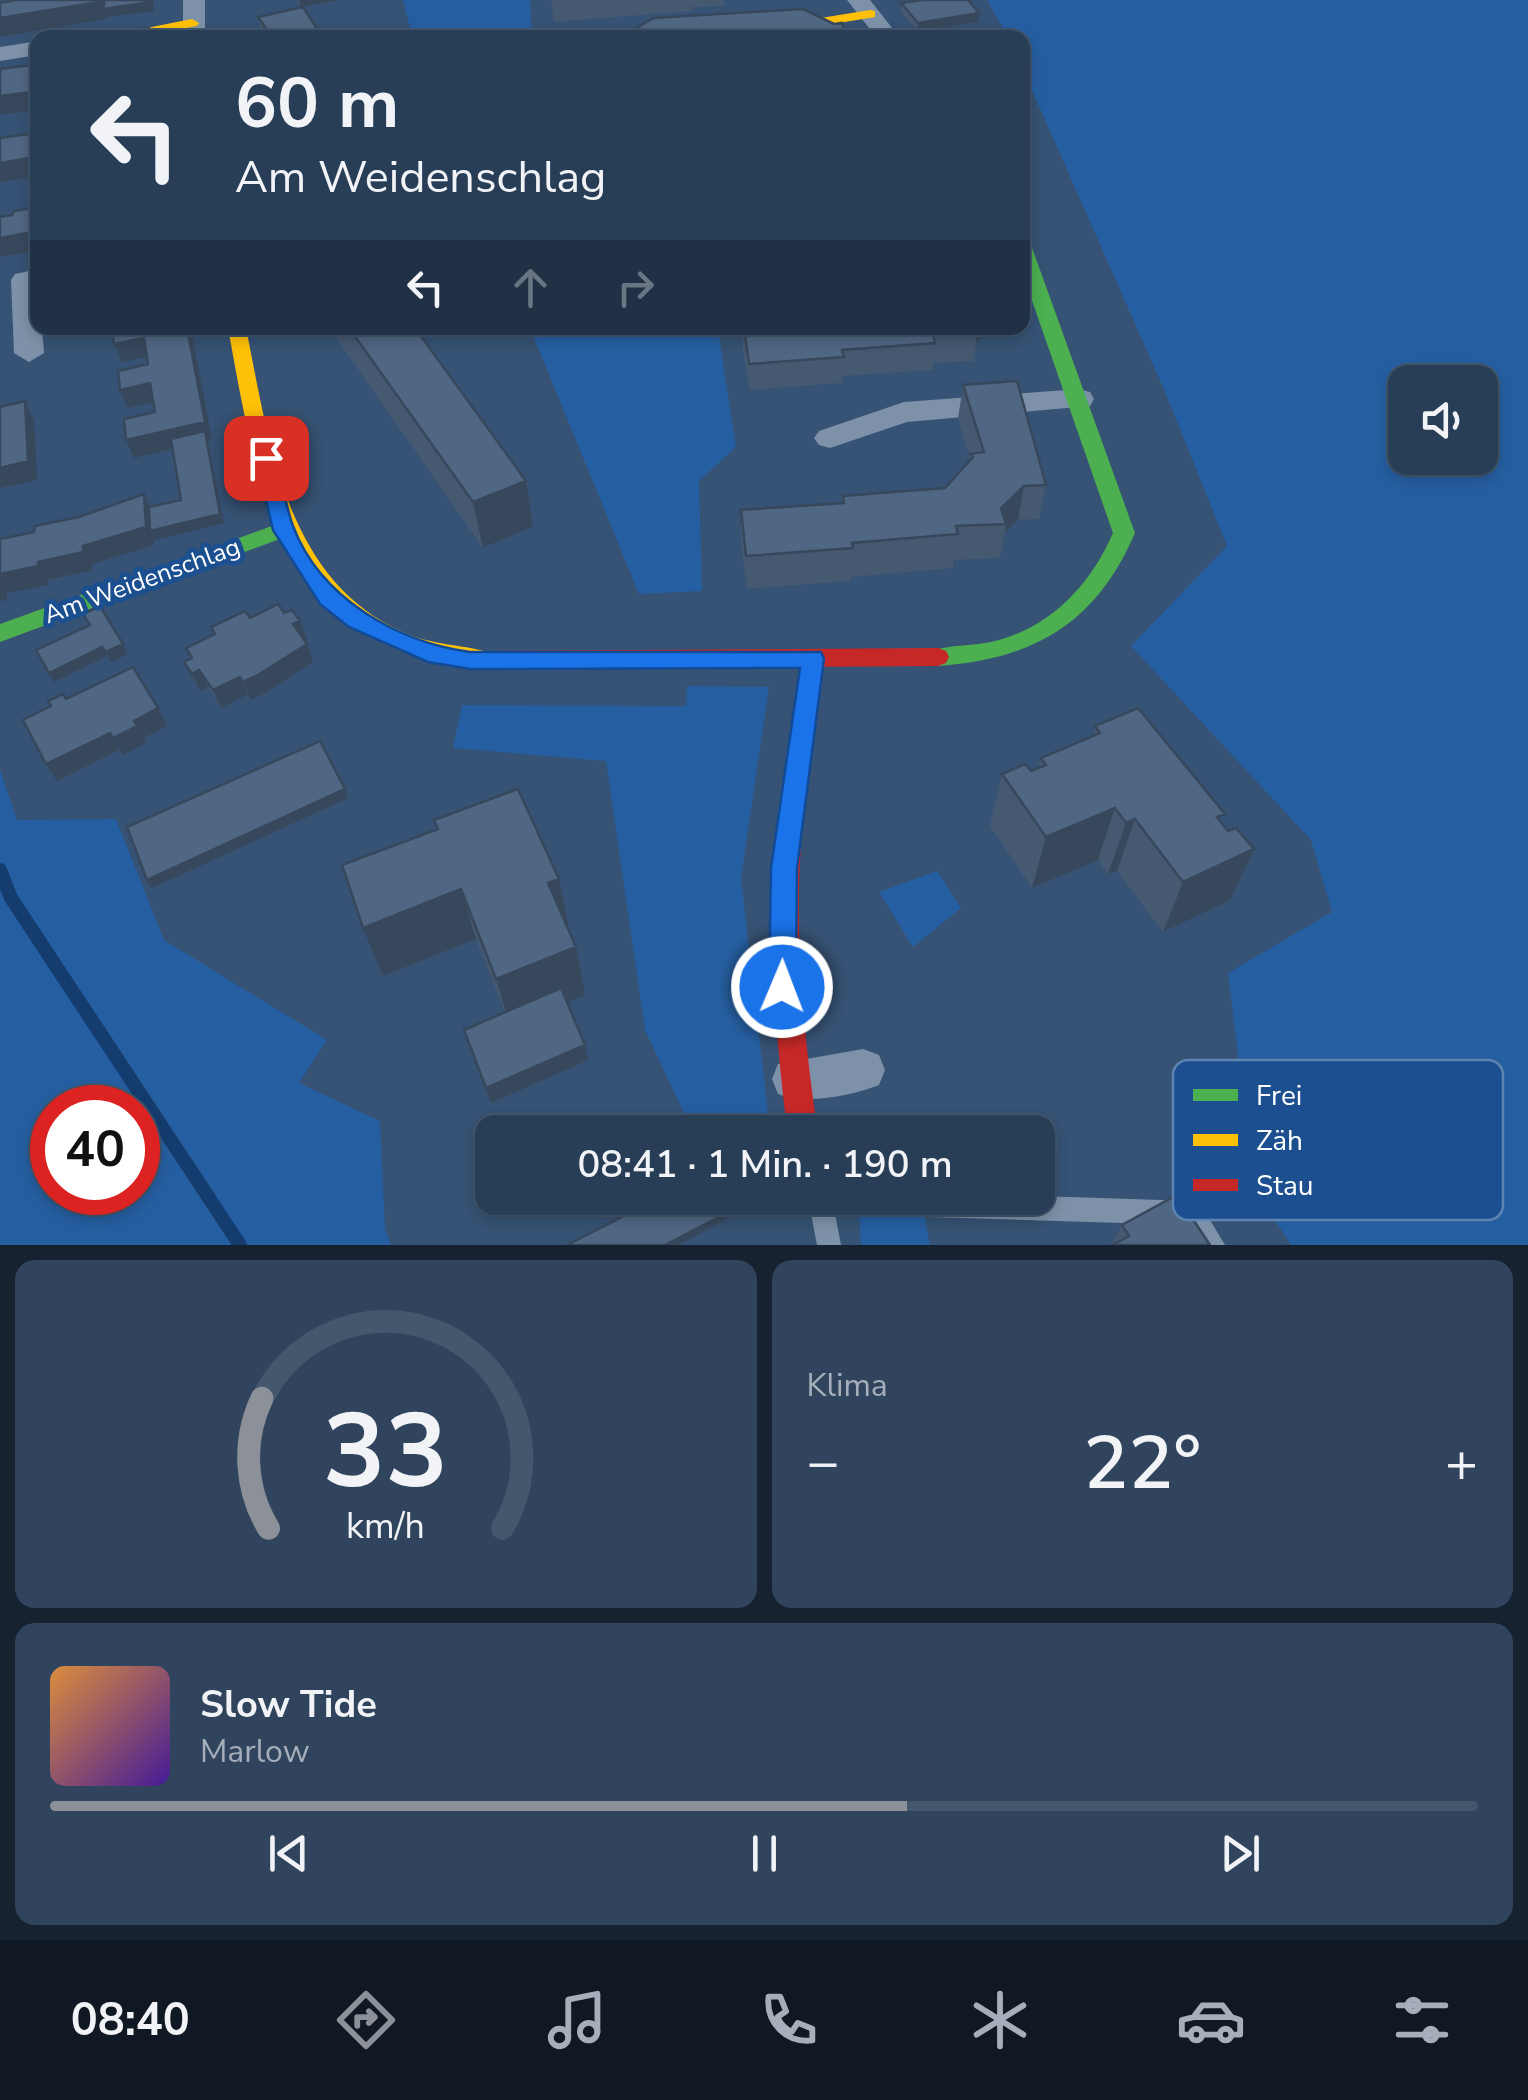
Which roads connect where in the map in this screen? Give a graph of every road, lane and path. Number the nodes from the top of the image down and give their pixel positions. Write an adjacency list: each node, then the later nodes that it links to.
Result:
1 (864, 7): 4 (street); 5 (street)
2 (193, 20): 3 (street)
3 (143, 30)
4 (757, 30)
5 (882, 30)
6 (30, 49): 7 (street)
7 (0, 54)
8 (1030, 266): 12 (street)
9 (30, 279): 11 (street)
10 (238, 335): 14 (street)
11 (28, 352)
12 (1078, 399): 13 (street); 16 (street)
13 (830, 438)
14 (283, 530): 15 (street, Am Weidenschlag); 16 (street)
15 (0, 634)
16 (812, 659): 18 (street)
17 (863, 1070): 18 (street)
18 (800, 1111)
19 (1055, 1209): 20 (lane)
20 (1173, 1212)
21 (823, 1215): 23 (lane)
22 (1197, 1220): 24 (lane)
23 (829, 1245)
24 (1213, 1245)

